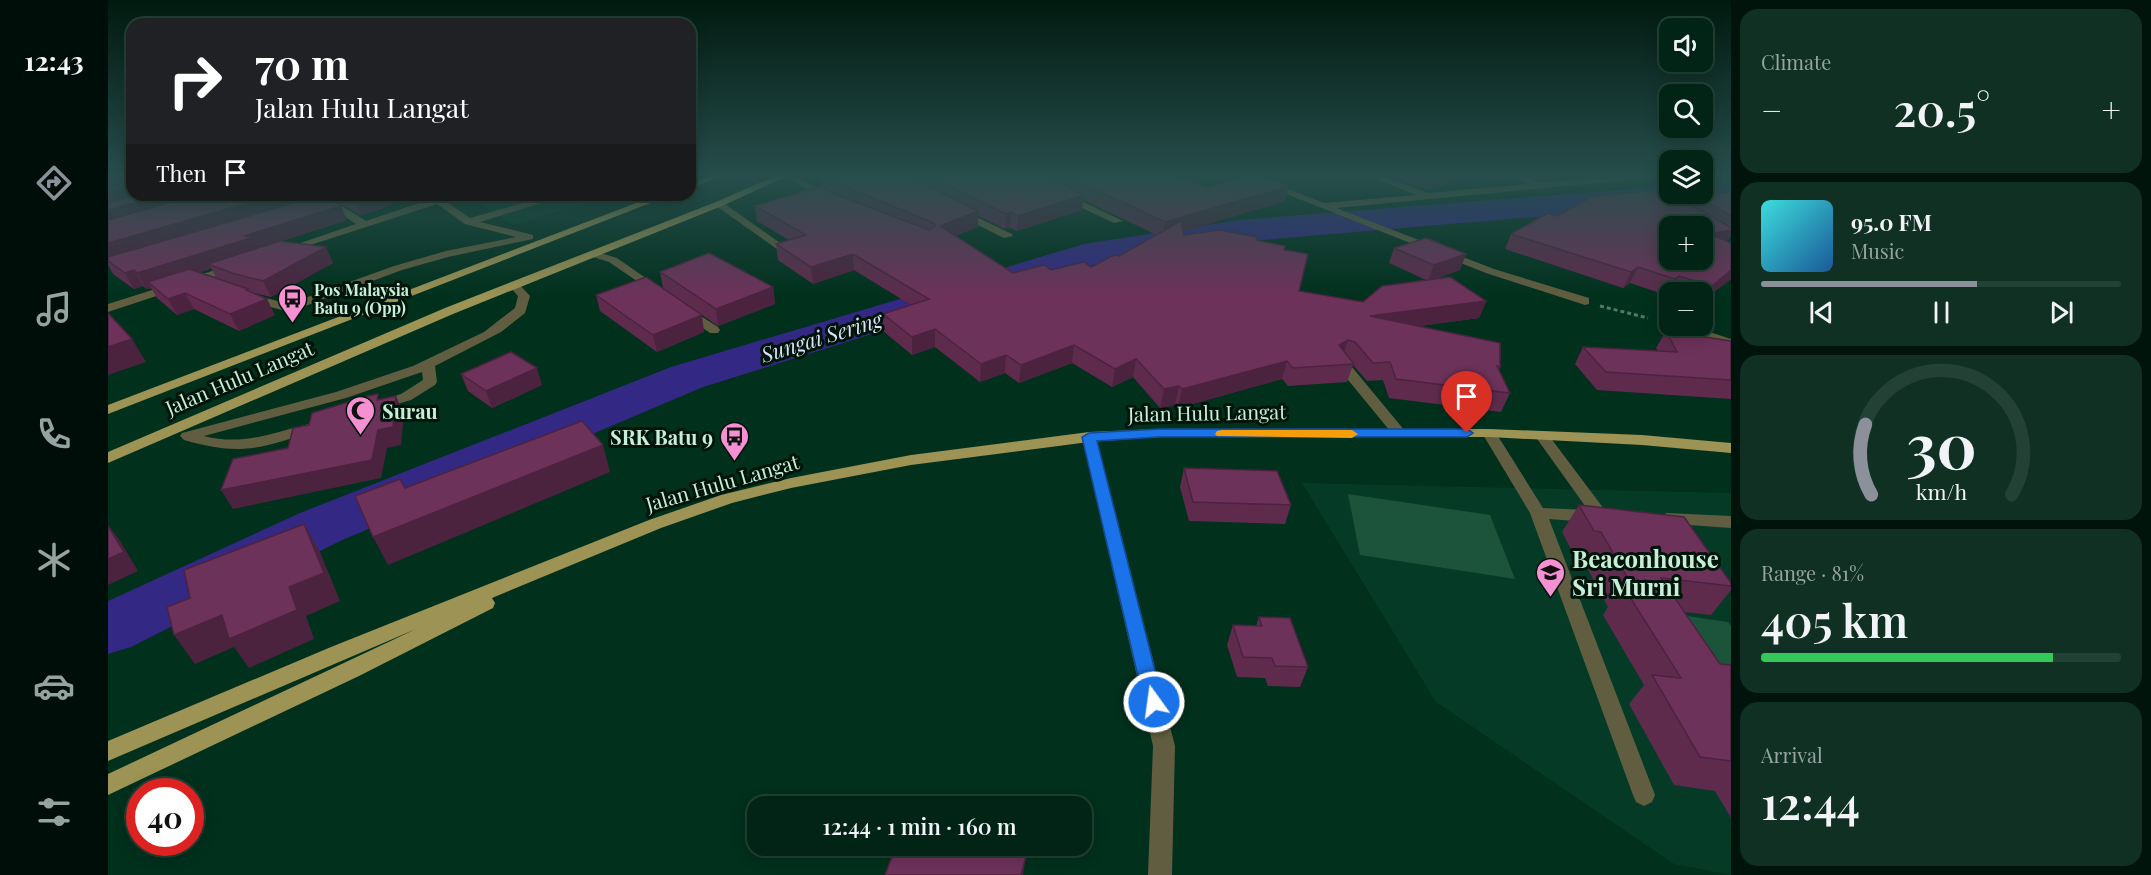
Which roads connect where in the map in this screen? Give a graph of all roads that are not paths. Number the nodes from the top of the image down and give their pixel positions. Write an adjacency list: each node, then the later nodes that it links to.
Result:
1 (350, 215): 13 (street)
2 (389, 215): 13 (street)
3 (459, 215): 12 (street)
4 (493, 215): 12 (street)
5 (613, 215): 16 (main road, Jalan Hulu Langat)
6 (692, 215): 19 (main road, Jalan Hulu Langat)
7 (735, 215): 17 (street)
8 (966, 215): 14 (street)
9 (1105, 215): 11 (street)
10 (1345, 215): 25 (street)
11 (1118, 221)
12 (469, 222): 15 (street)
13 (364, 224): 18 (street)
14 (1008, 236)
15 (529, 237): 16 (street); 24 (street)
16 (542, 241): 32 (main road, Jalan Hulu Langat)
17 (781, 247)
18 (276, 253)
19 (594, 254): 22 (main road, Jalan Hulu Langat); 27 (street)
20 (243, 264): 21 (street)
21 (198, 278): 23 (street); 26 (street)
22 (514, 285): 31 (street); 35 (main road, Jalan Hulu Langat)
23 (217, 286)
24 (235, 293)
25 (1585, 301)
26 (108, 308)
27 (714, 330)
28 (1710, 336): 29 (street)
29 (1731, 343)
30 (1342, 364): 37 (street)
31 (428, 365): 33 (street); 38 (street)
32 (108, 410)
33 (367, 410)
34 (326, 422): 38 (street)
35 (169, 432): 38 (street); 42 (main road, Jalan Hulu Langat)
36 (1489, 433): 37 (main road, Jalan Hulu Langat); 39 (main road, Jalan Hulu Langat); 43 (street)
37 (1400, 434): 40 (main road, Jalan Hulu Langat)
38 (188, 436)
39 (1542, 436): 41 (main road, Jalan Hulu Langat); 43 (street)
40 (1089, 437): 46 (main road, Jalan Hulu Langat); 50 (street)
41 (1731, 448)
42 (108, 458)
43 (1538, 513): 49 (street)
44 (1648, 519): 45 (street)
45 (1731, 522)
46 (591, 550): 47 (main road, Jalan Hulu Langat); 48 (main road, Jalan Hulu Langat)
47 (108, 751)
48 (108, 785)
49 (1644, 795)
50 (1160, 875)

